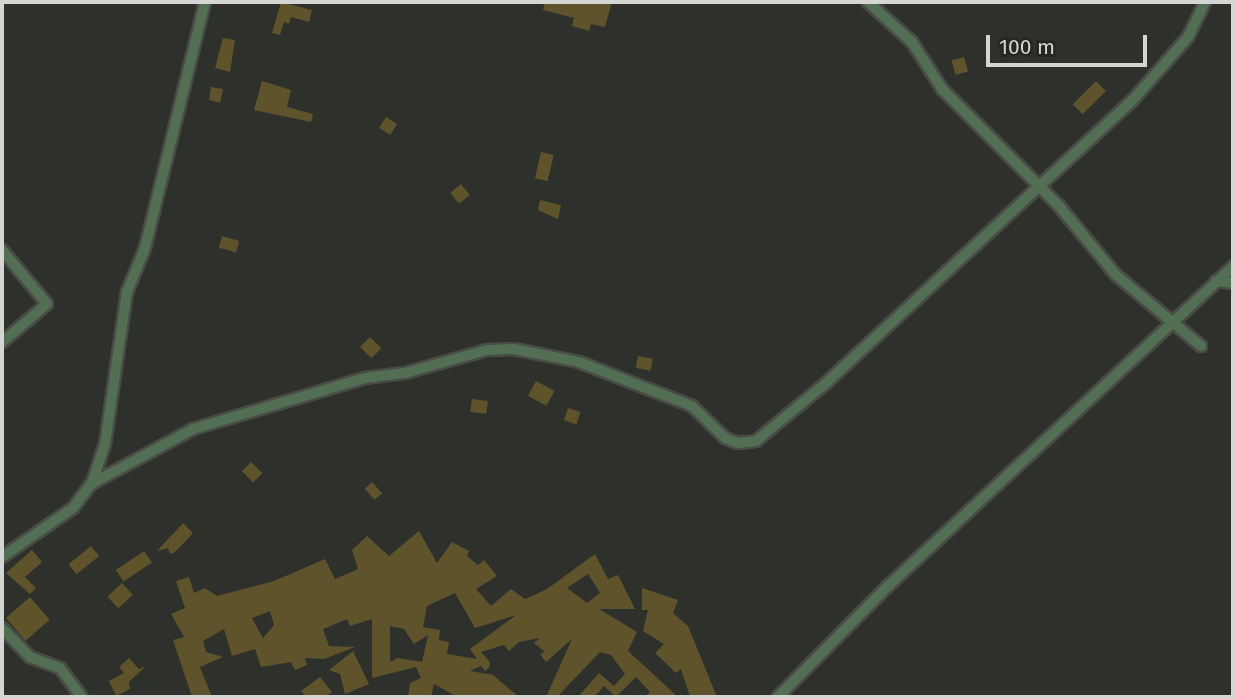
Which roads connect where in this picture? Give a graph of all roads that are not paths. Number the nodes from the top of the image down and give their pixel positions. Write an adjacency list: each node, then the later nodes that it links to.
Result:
1 (205, 2): 12 (street)
2 (868, 2): 4 (street)
3 (1205, 2): 4 (street)
4 (1038, 185): 9 (street); 12 (street)
5 (2, 250): 10 (street)
6 (1233, 266): 7 (street)
7 (1216, 281): 8 (street); 9 (street)
8 (1233, 283)
9 (1172, 322): 11 (street); 16 (street)
10 (2, 342)
11 (1200, 346)
12 (92, 483): 13 (street)
13 (2, 557)
14 (2, 628): 15 (street)
15 (82, 697)
16 (778, 697)

